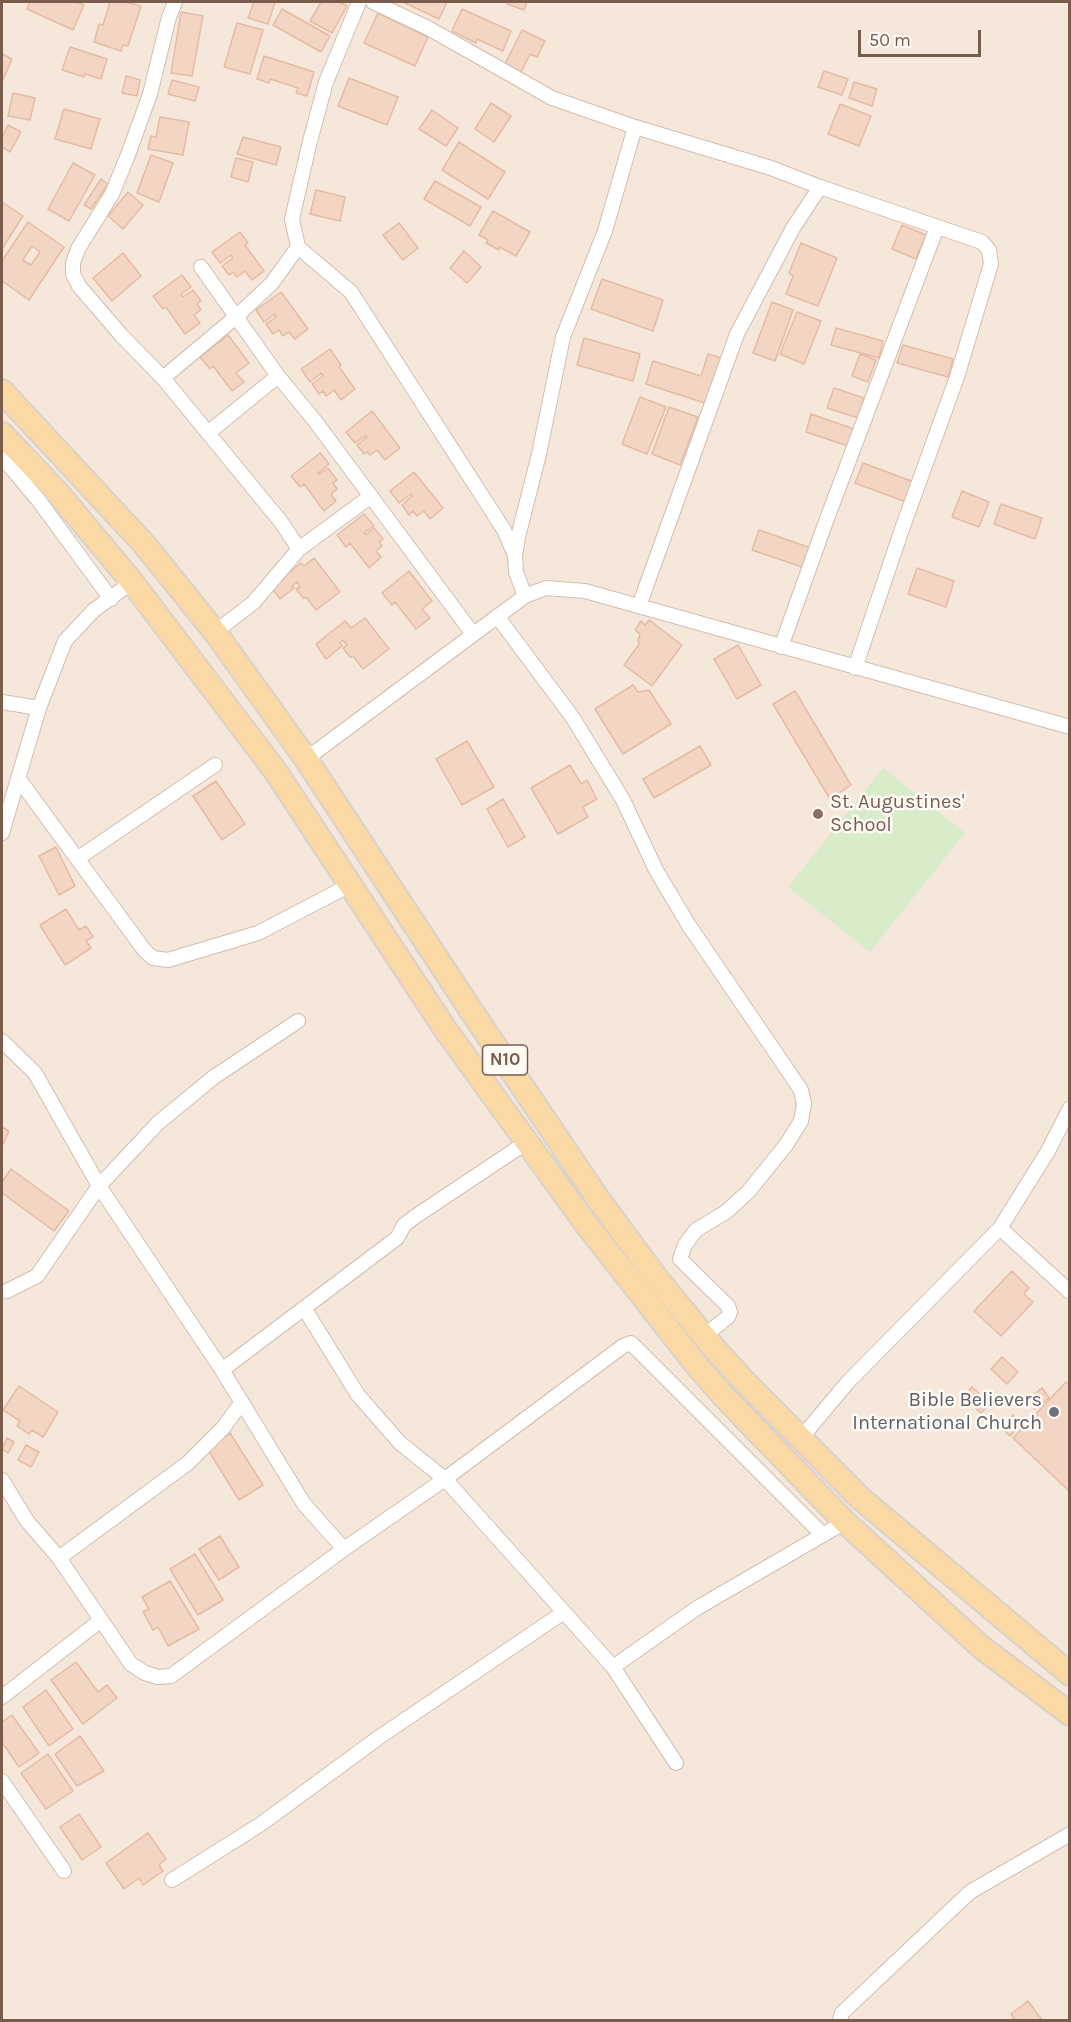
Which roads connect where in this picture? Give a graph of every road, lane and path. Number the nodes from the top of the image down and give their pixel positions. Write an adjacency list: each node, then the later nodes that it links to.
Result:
1 (175, 2): 11 (street)
2 (359, 2): 7 (street)
3 (373, 2): 4 (street)
4 (635, 127): 5 (street); 20 (street)
5 (820, 187): 6 (street); 24 (street)
6 (937, 227): 28 (street); 29 (street)
7 (298, 248): 9 (street); 20 (street)
8 (201, 267): 9 (street)
9 (237, 316): 10 (street); 11 (street)
10 (278, 376): 13 (street); 18 (street)
11 (163, 378): 13 (street)
12 (2, 391): 16 (main road, N10)
13 (208, 433): 19 (street)
14 (2, 434): 17 (main road, N10)
15 (2, 459): 23 (street)
16 (81, 476): 17 (main road); 26 (main road, N10)
17 (58, 493): 21 (main road, N10)
18 (371, 496): 19 (street); 27 (street)
19 (298, 549): 26 (street)
20 (515, 556): 22 (street)
21 (132, 582): 23 (street); 38 (main road, N10)
22 (525, 596): 24 (street); 25 (street)
23 (111, 599): 31 (street)
24 (639, 606): 28 (street)
25 (497, 616): 27 (street); 48 (street)
26 (215, 632): 33 (main road, N10)
27 (473, 634): 33 (street)
28 (781, 647): 29 (street)
29 (855, 668): 32 (street)
30 (2, 702): 31 (street)
31 (39, 708): 35 (street)
32 (1070, 727)
33 (306, 759): 48 (main road, N10)
34 (215, 765): 37 (street)
35 (18, 778): 36 (street); 37 (street)
36 (2, 833)
37 (77, 860): 38 (street)
38 (350, 885): 42 (main road, N10)
39 (298, 1021): 43 (street)
40 (2, 1041): 43 (street)
41 (1070, 1108): 44 (street)
42 (526, 1142): 47 (street); 54 (main road, N10)
43 (99, 1186): 45 (street); 49 (street)
44 (1000, 1228): 46 (street); 51 (street)
45 (7, 1291)
46 (1070, 1292)
47 (304, 1308): 49 (street); 52 (street)
48 (704, 1336): 51 (main road, N10)
49 (222, 1370): 50 (street)
50 (242, 1402): 56 (street); 57 (street)
51 (801, 1438): 61 (main road, N10)
52 (445, 1479): 55 (street); 56 (street); 58 (street)
53 (2, 1480): 57 (street)
54 (844, 1522): 55 (street); 63 (main road, N10)
55 (823, 1535): 60 (street)
56 (344, 1549): 59 (street)
57 (59, 1558): 59 (street)
58 (564, 1612): 60 (street); 68 (street)
59 (101, 1620): 62 (street)
60 (613, 1667): 64 (street)
61 (1070, 1674)
62 (2, 1697)
63 (1070, 1714)
64 (676, 1763)
65 (2, 1781): 67 (street)
66 (1070, 1834): 69 (street)
67 (64, 1871)
68 (172, 1880)
69 (840, 2020)

